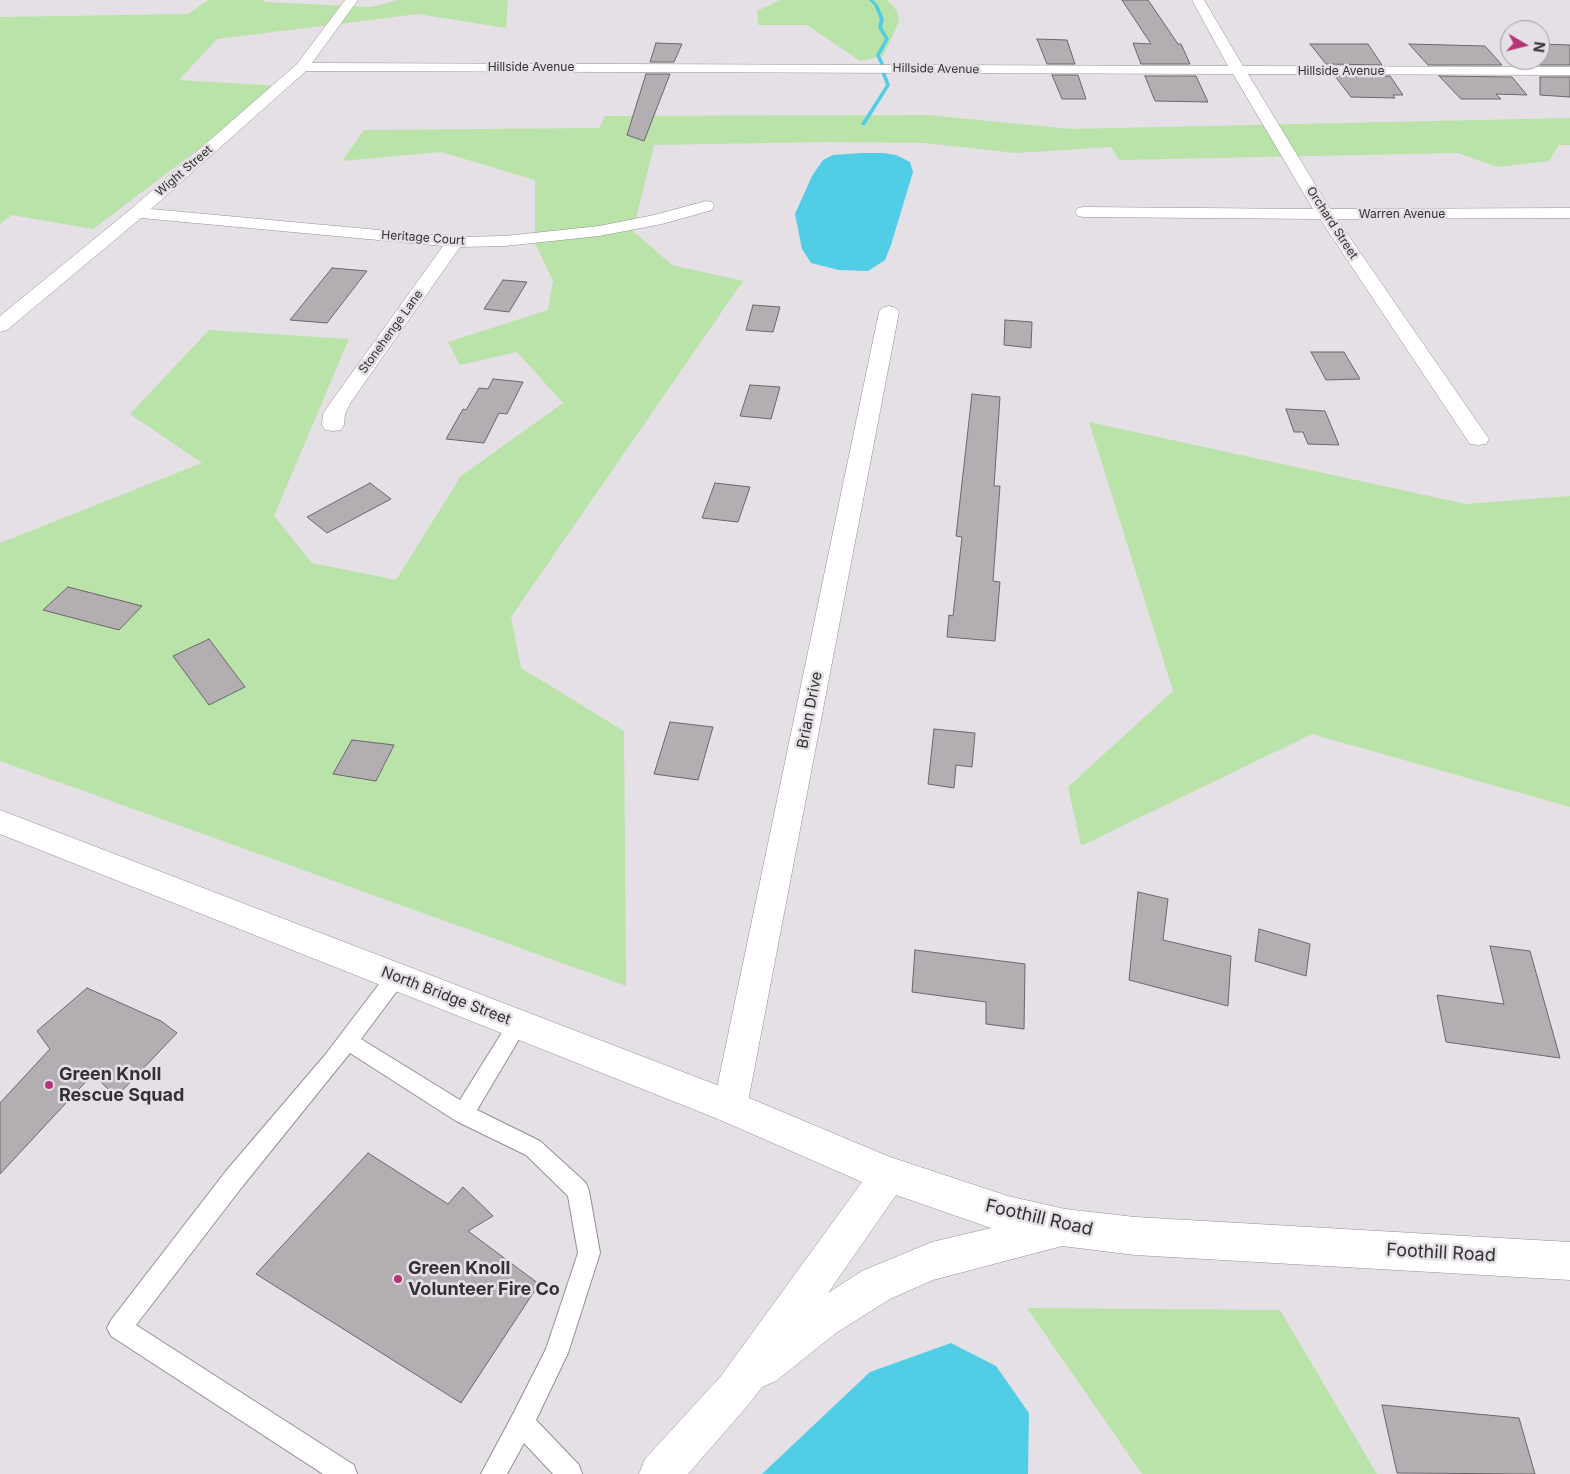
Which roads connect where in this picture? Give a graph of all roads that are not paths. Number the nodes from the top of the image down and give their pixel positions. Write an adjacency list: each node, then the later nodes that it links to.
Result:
1 (352, 0): 3 (street, Wight Street)
2 (1198, 0): 4 (street, Orchard Street)
3 (302, 67): 4 (street, Hillside Avenue); 8 (street, Wight Street)
4 (1238, 70): 5 (street, Hillside Avenue); 10 (street, Orchard Street)
5 (1570, 71)
6 (706, 206): 11 (street, Heritage Court)
7 (1084, 212): 10 (street, Warren Avenue)
8 (137, 213): 11 (street, Heritage Court); 13 (street, Wight Street)
9 (1570, 213): 10 (street, Warren Avenue)
10 (1325, 214): 15 (street, Orchard Street)
11 (455, 242): 14 (street, Stonehenge Lane)
12 (890, 312): 20 (street, Brian Drive)
13 (0, 326)
14 (333, 425)
15 (1478, 439)
16 (0, 822): 17 (street, North Bridge Street)
17 (396, 976): 18 (street, North Bridge Street); 19 (lane)
18 (518, 1024): 20 (street, North Bridge Street); 21 (lane)
19 (348, 1041): 21 (lane); 27 (lane)
20 (730, 1107): 22 (street, North Bridge Street)
21 (463, 1114): 26 (lane)
22 (889, 1175): 23 (street, Foothill Road); 25 (street)
23 (1065, 1228): 24 (street, Foothill Road); 25 (street)
24 (1570, 1261)
25 (735, 1390): 30 (street)
26 (522, 1423): 28 (lane); 29 (lane)
27 (345, 1474)
28 (493, 1474)
29 (570, 1474)
30 (660, 1474)

